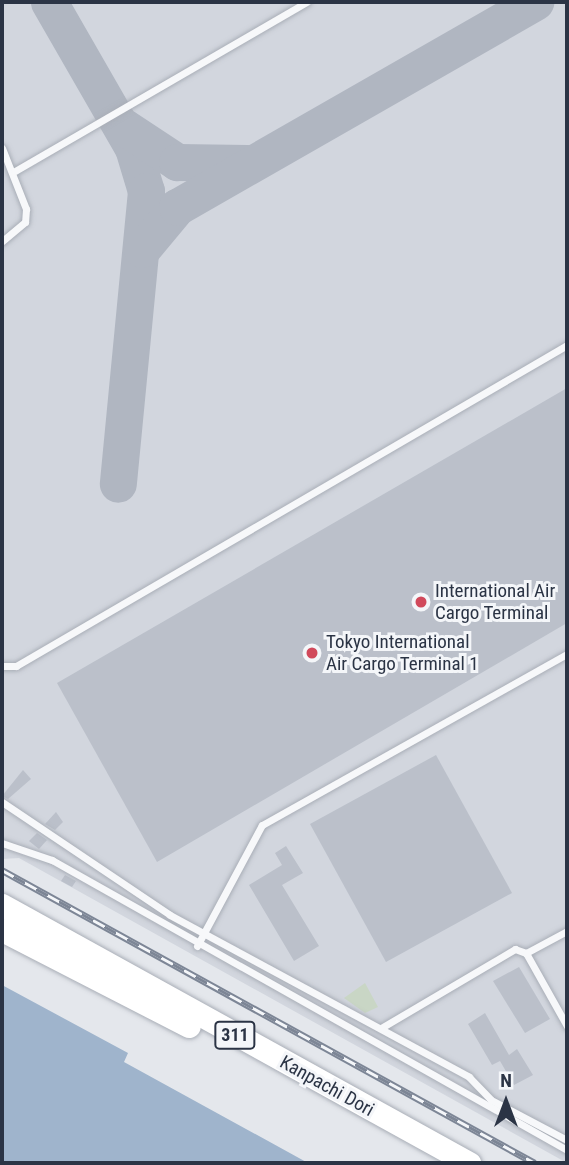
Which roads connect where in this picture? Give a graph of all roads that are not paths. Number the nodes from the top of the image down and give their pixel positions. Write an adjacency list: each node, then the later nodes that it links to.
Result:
1 (307, 2): 3 (lane)
2 (2, 148): 3 (lane)
3 (15, 171): 4 (lane)
4 (2, 241)
5 (567, 345): 7 (lane)
6 (567, 654): 12 (lane)
7 (2, 666)
8 (2, 802): 12 (lane)
9 (2, 843): 14 (lane)
10 (2, 905): 21 (main road, Kanpachi Dori / 311)
11 (2, 930): 20 (main road, Kanpachi Dori / 311)
12 (206, 930): 14 (lane); 17 (lane)
13 (567, 931): 15 (lane)
14 (197, 946): 19 (lane)
15 (526, 953): 16 (lane); 17 (lane)
16 (567, 1026)
17 (381, 1028): 18 (lane)
18 (567, 1140)
19 (567, 1150)
20 (436, 1163)
21 (469, 1163)

